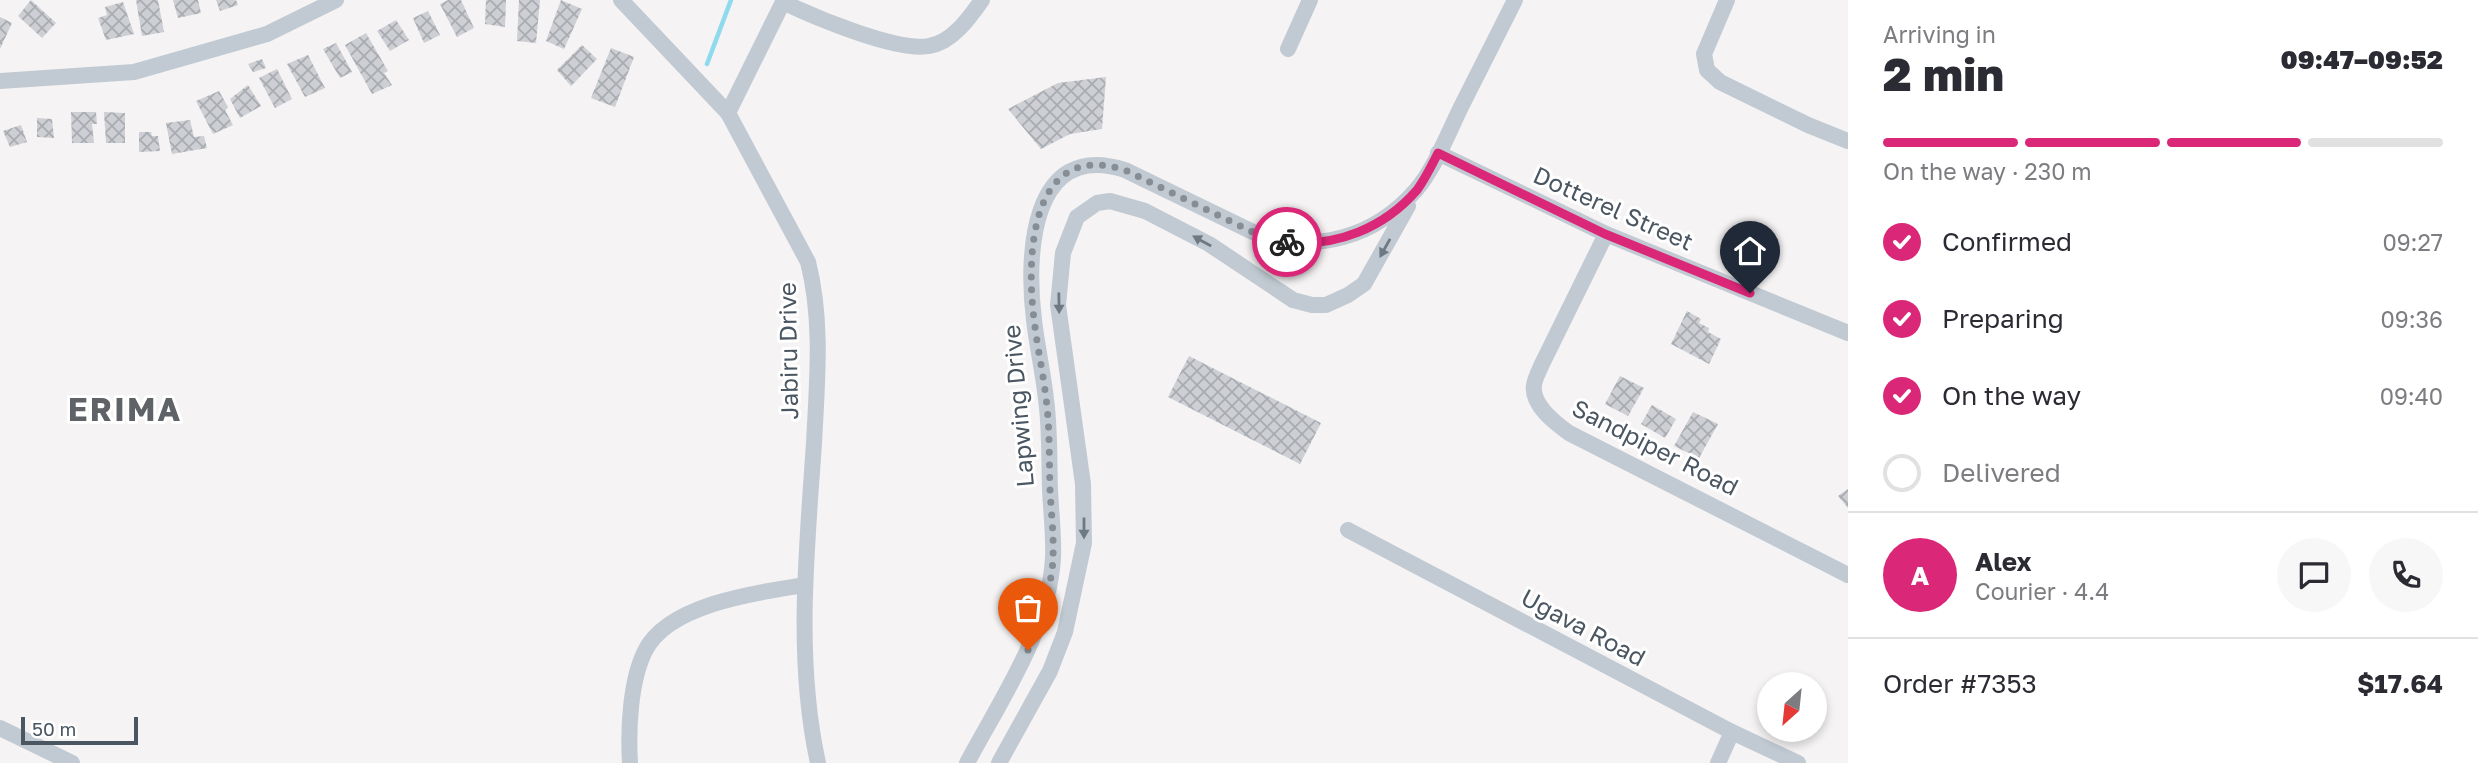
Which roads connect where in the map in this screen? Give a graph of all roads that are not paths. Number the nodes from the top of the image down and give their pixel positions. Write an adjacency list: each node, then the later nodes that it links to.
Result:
1 (335, 0): 8 (street)
2 (621, 0): 9 (street, Jabiru Drive)
3 (982, 0): 9 (street)
4 (1310, 0): 7 (street)
5 (1515, 0): 11 (street, Lapwing Drive)
6 (1727, 0): 10 (street)
7 (1288, 49)
8 (0, 81)
9 (728, 113): 17 (street, Jabiru Drive)
10 (1848, 141)
11 (1438, 153): 12 (street, Lapwing Drive); 13 (street, Dotterel Street)
12 (1418, 188): 23 (street, Lapwing Drive); 24 (street, one-way to 24)
13 (1605, 234): 14 (street, Dotterel Street); 16 (street, Sandpiper Road)
14 (1848, 333)
15 (1348, 530): 19 (street, Ugava Road)
16 (1848, 575)
17 (805, 585): 21 (street); 22 (street, Jabiru Drive)
18 (0, 727): 20 (street)
19 (1732, 732): 25 (street); 26 (street, Ugava Road)
20 (72, 763)
21 (630, 763)
22 (817, 763)
23 (967, 763)
24 (999, 763)
25 (1718, 763)
26 (1798, 763)

